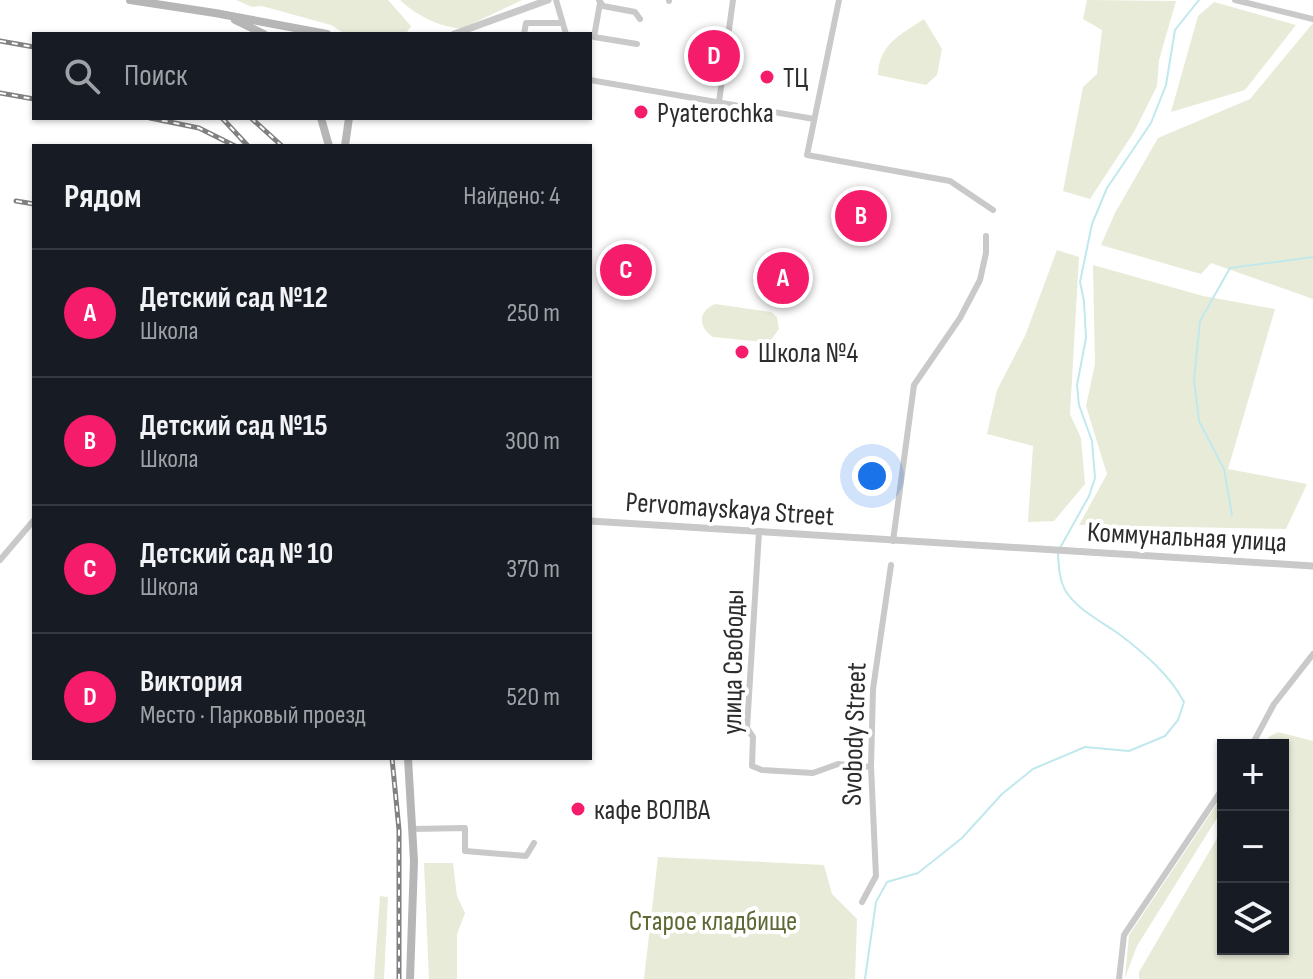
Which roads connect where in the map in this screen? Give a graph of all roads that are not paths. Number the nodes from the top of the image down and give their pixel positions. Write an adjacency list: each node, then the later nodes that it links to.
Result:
1 (130, 0): 8 (main road)
2 (548, 0): 15 (street)
3 (556, 0): 12 (street)
4 (733, 0): 20 (street)
5 (839, 0): 21 (street)
6 (1235, 0): 11 (street)
7 (600, 2): 10 (street); 18 (street)
8 (173, 4): 9 (main road)
9 (215, 13): 13 (main road); 14 (main road)
10 (640, 19)
11 (1313, 19)
12 (561, 23): 16 (street); 17 (street)
13 (259, 32)
14 (316, 32)
15 (460, 32)
16 (524, 32)
17 (565, 32)
18 (637, 44)
19 (592, 80): 20 (street)
20 (719, 102): 21 (street)
21 (814, 119): 26 (street)
22 (322, 120): 24 (main road)
23 (349, 120): 25 (main road)
24 (328, 144)
25 (345, 144)
26 (993, 210)
27 (986, 236): 31 (street)
28 (592, 521): 30 (street, Pervomayskaya Street)
29 (32, 522): 33 (street)
30 (759, 532): 31 (street, Pervomayskaya Street); 39 (street, улица Свободы)
31 (893, 541): 32 (street, Pervomayskaya Street)
32 (1058, 550): 35 (street, Коммунальная улица)
33 (0, 560)
34 (891, 565): 39 (street, Svobody Street)
35 (1313, 566)
36 (1313, 654): 37 (street)
37 (1255, 739)
38 (408, 760): 41 (main road)
39 (871, 767): 43 (street, Svobody Street)
40 (1217, 797): 45 (street)
41 (413, 829): 42 (street); 44 (main road)
42 (534, 843)
43 (862, 902)
44 (410, 979)
45 (1119, 979)

